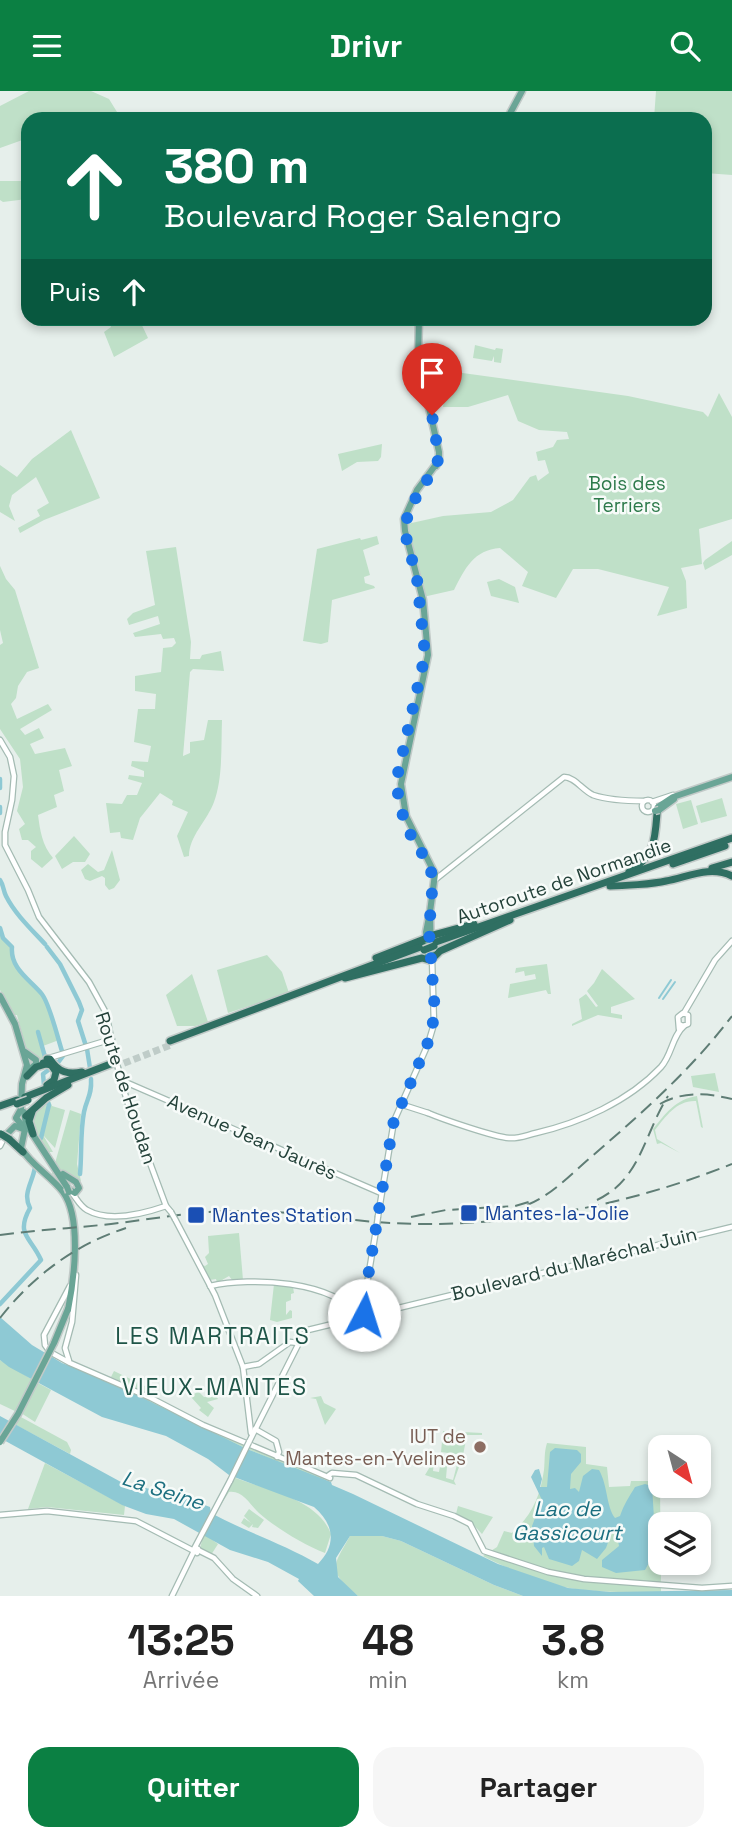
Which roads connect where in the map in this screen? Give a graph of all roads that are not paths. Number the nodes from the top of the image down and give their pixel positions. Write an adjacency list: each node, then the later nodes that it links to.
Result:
1 (522, 91): 2 (main road)
2 (511, 112)
3 (419, 326): 15 (main road)
4 (0, 740): 23 (main road, Route de Houdan)
5 (732, 777): 6 (main road)
6 (704, 786): 8 (main road); 8 (main road)
7 (643, 804): 8 (main road); 8 (main road); 15 (main road)
8 (656, 809): 11 (highway)
9 (653, 835): 11 (highway)
10 (732, 841): 16 (highway, Autoroute de Normandie)
11 (648, 855): 16 (highway)
12 (732, 862): 13 (highway)
13 (695, 873): 14 (highway); 16 (highway)
14 (732, 876)
15 (436, 877): 19 (main road)
16 (610, 883): 17 (highway, Autoroute de Normandie)
17 (508, 919): 19 (highway, Autoroute de Normandie); 19 (highway)
18 (732, 941): 21 (main road)
19 (429, 944): 24 (highway, Autoroute de Normandie); 30 (main road)
20 (0, 995): 25 (main road)
21 (686, 1013): 22 (main road); 22 (main road)
22 (681, 1026): 30 (main road)
23 (112, 1039): 25 (main road); 28 (main road, Route de Houdan)
24 (170, 1043)
25 (41, 1060): 26 (highway); 27 (main road); 27 (highway); 33 (main road); 33 (highway)
26 (92, 1071): 29 (highway); 33 (highway)
27 (27, 1076): 33 (main road)
28 (123, 1081): 43 (main road, Avenue Jean Jaurès); 44 (main road, Route de Houdan)
29 (68, 1084): 31 (highway); 33 (highway)
30 (401, 1105): 43 (main road)
31 (37, 1106): 33 (highway); 34 (highway)
32 (0, 1108): 33 (highway)
33 (22, 1109): 34 (main road); 35 (main road); 36 (main road); 37 (main road)
34 (33, 1133): 38 (main road)
35 (4, 1135): 36 (main road); 37 (main road); 39 (highway)
36 (23, 1138): 39 (main road)
37 (0, 1144)
38 (41, 1146): 41 (main road); 42 (main road)
39 (23, 1152): 40 (main road)
40 (46, 1173): 41 (main road); 49 (main road)
41 (67, 1188): 42 (main road); 45 (main road); 47 (main road)
42 (79, 1189): 46 (main road)
43 (381, 1193): 53 (main road, bridge)
44 (165, 1206): 46 (main road); 51 (main road, Route de Houdan, bridge)
45 (83, 1207): 46 (main road); 47 (main road)
46 (96, 1213)
47 (75, 1222): 50 (main road)
48 (732, 1226): 53 (main road, Boulevard du Maréchal Juin)
49 (75, 1258): 52 (main road); 55 (main road)
50 (76, 1275): 52 (main road); 55 (main road)
51 (210, 1286): 53 (main road); 56 (main road, Route de Houdan)
52 (68, 1310): 59 (main road, bridge)
53 (362, 1315): 54 (main road, Boulevard du Maréchal Juin)
54 (297, 1345): 56 (main road, Boulevard du Maréchal Juin); 57 (main road)
55 (75, 1366): 60 (main road)
56 (243, 1367): 57 (main road, Route de Houdan)
57 (252, 1433): 58 (main road); 58 (main road); 60 (main road); 62 (main road, bridge)
58 (261, 1433): 60 (main road)
59 (0, 1442)
60 (279, 1456): 63 (main road)
61 (0, 1514): 62 (main road)
62 (196, 1550): 64 (main road); 65 (main road)
63 (732, 1586)
64 (172, 1596)
65 (257, 1596)

